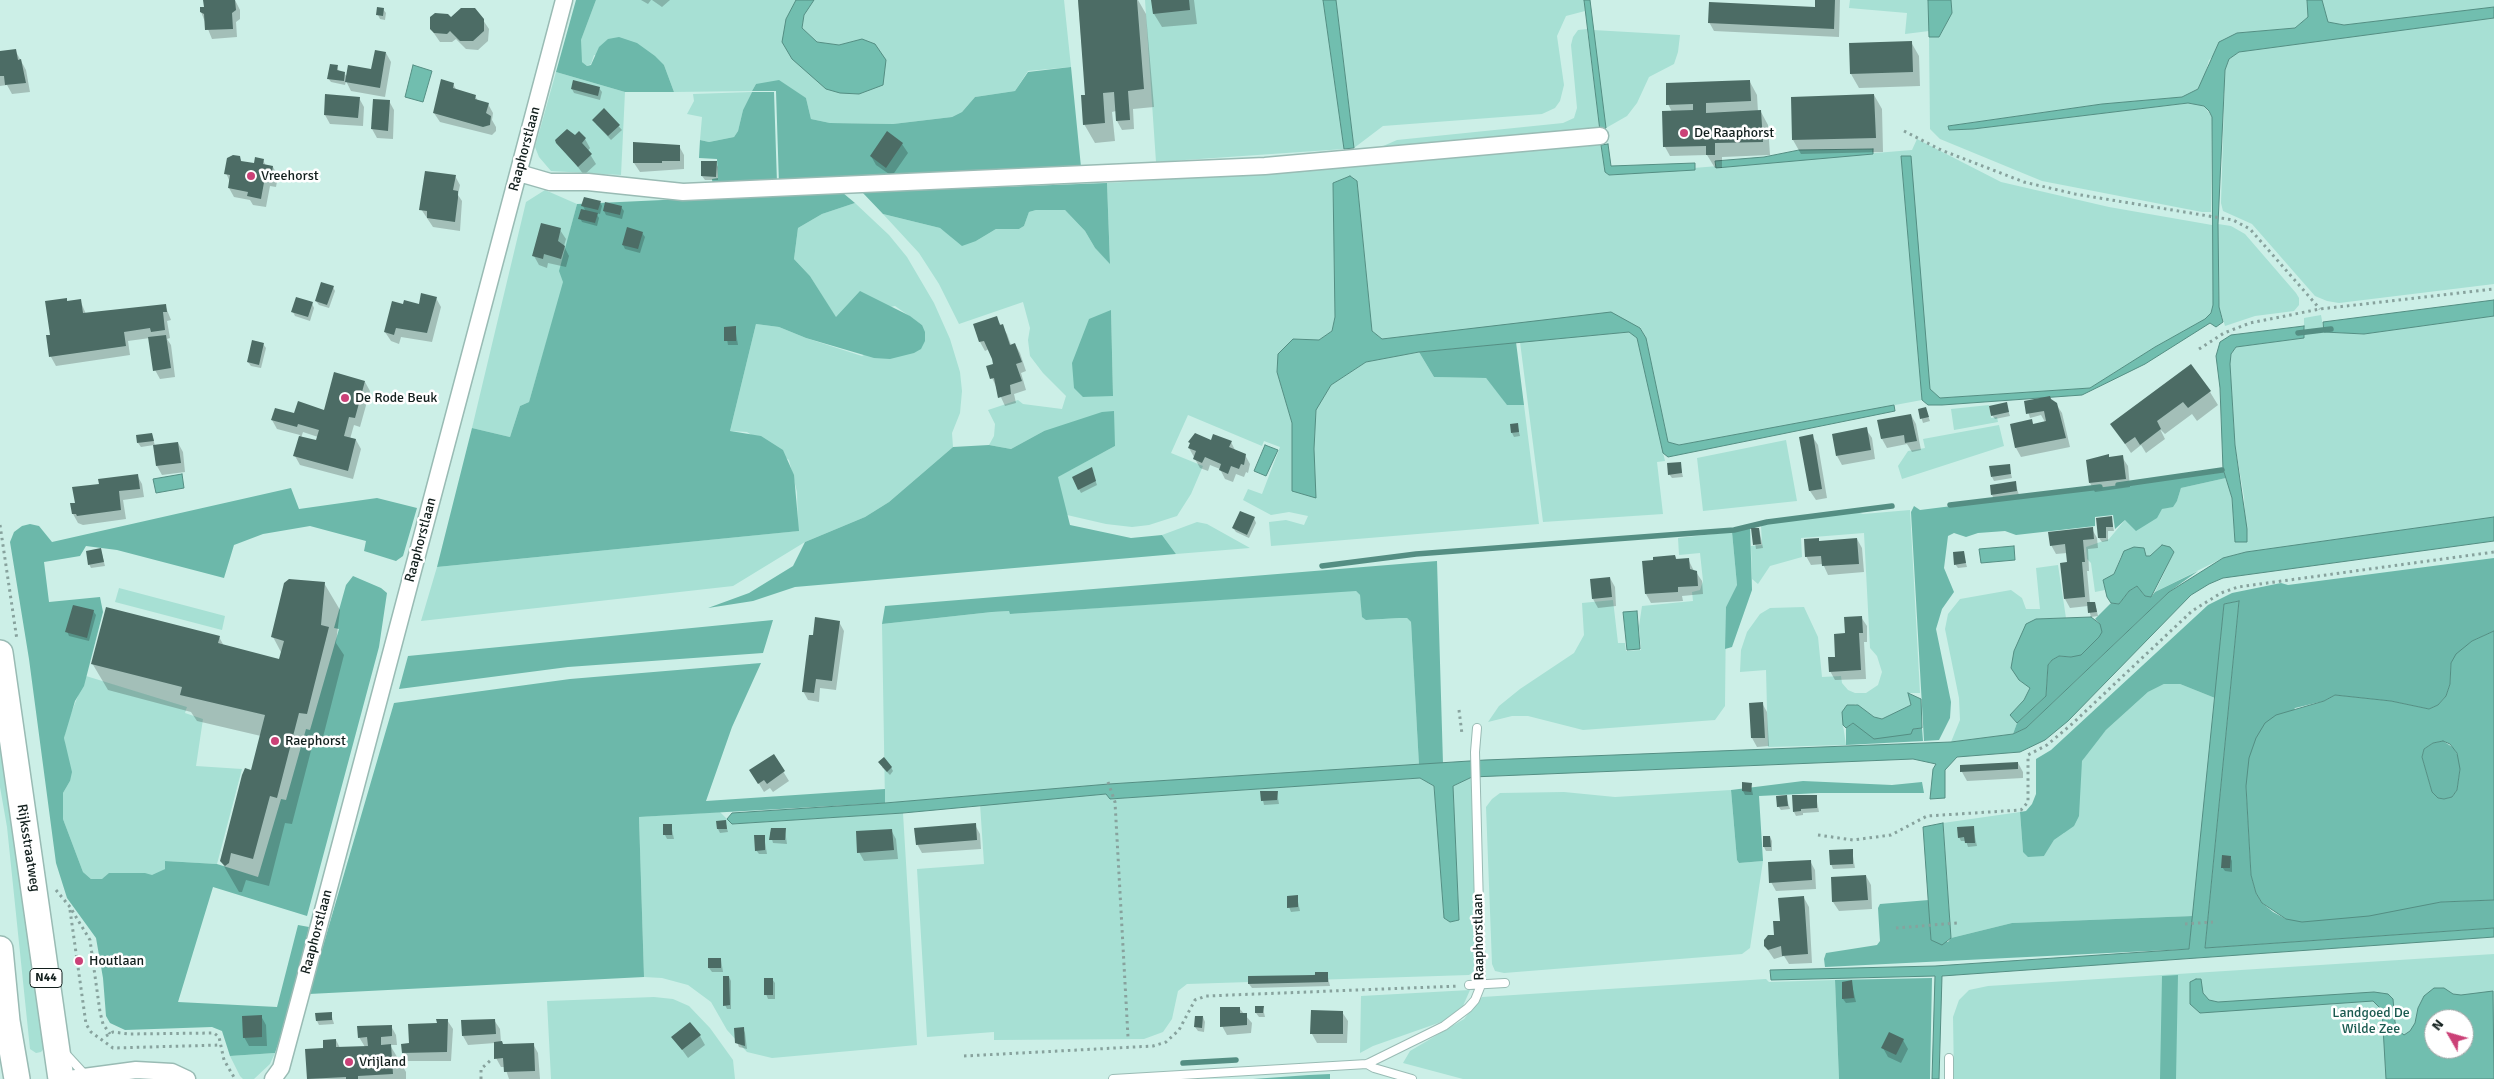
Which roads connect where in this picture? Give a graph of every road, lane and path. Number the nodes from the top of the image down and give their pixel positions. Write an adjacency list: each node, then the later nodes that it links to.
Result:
1 (564, 0): 4 (street, Raaphorstlaan)
2 (1904, 131): 6 (path)
3 (1600, 136): 4 (street)
4 (519, 173): 36 (street, Raaphorstlaan)
5 (2494, 289): 6 (path)
6 (2320, 309): 7 (path)
7 (2199, 349)
8 (2494, 552): 12 (path)
9 (0, 652): 24 (main road, Rijksstraatweg / N44)
10 (1477, 728): 19 (lane, Raaphorstlaan)
11 (1108, 782): 23 (path)
12 (1818, 835)
13 (2214, 922): 15 (path)
14 (1955, 924): 16 (path)
15 (2185, 924)
16 (1896, 928)
17 (0, 949): 31 (main road)
18 (1506, 983): 19 (lane)
19 (1481, 985): 20 (lane); 29 (lane, Raaphorstlaan)
20 (1469, 986): 26 (path)
21 (110, 1034): 22 (path); 25 (path); 25 (path)
22 (106, 1036)
23 (1128, 1037)
24 (56, 1044): 30 (lane); 32 (main road, Rijksstraatweg / N44)
25 (221, 1045): 35 (path)
26 (964, 1056)
27 (1949, 1058): 40 (lane)
28 (492, 1059): 37 (path)
29 (1367, 1064): 38 (lane, Raaphorstlaan); 39 (lane, Raaphorstlaan)
30 (87, 1078): 33 (street); 34 (street)
31 (17, 1079)
32 (61, 1079)
33 (69, 1079)
34 (187, 1079)
35 (235, 1079)
36 (273, 1079)
37 (481, 1079)
38 (1113, 1079)
39 (1412, 1079)
40 (1949, 1079)

